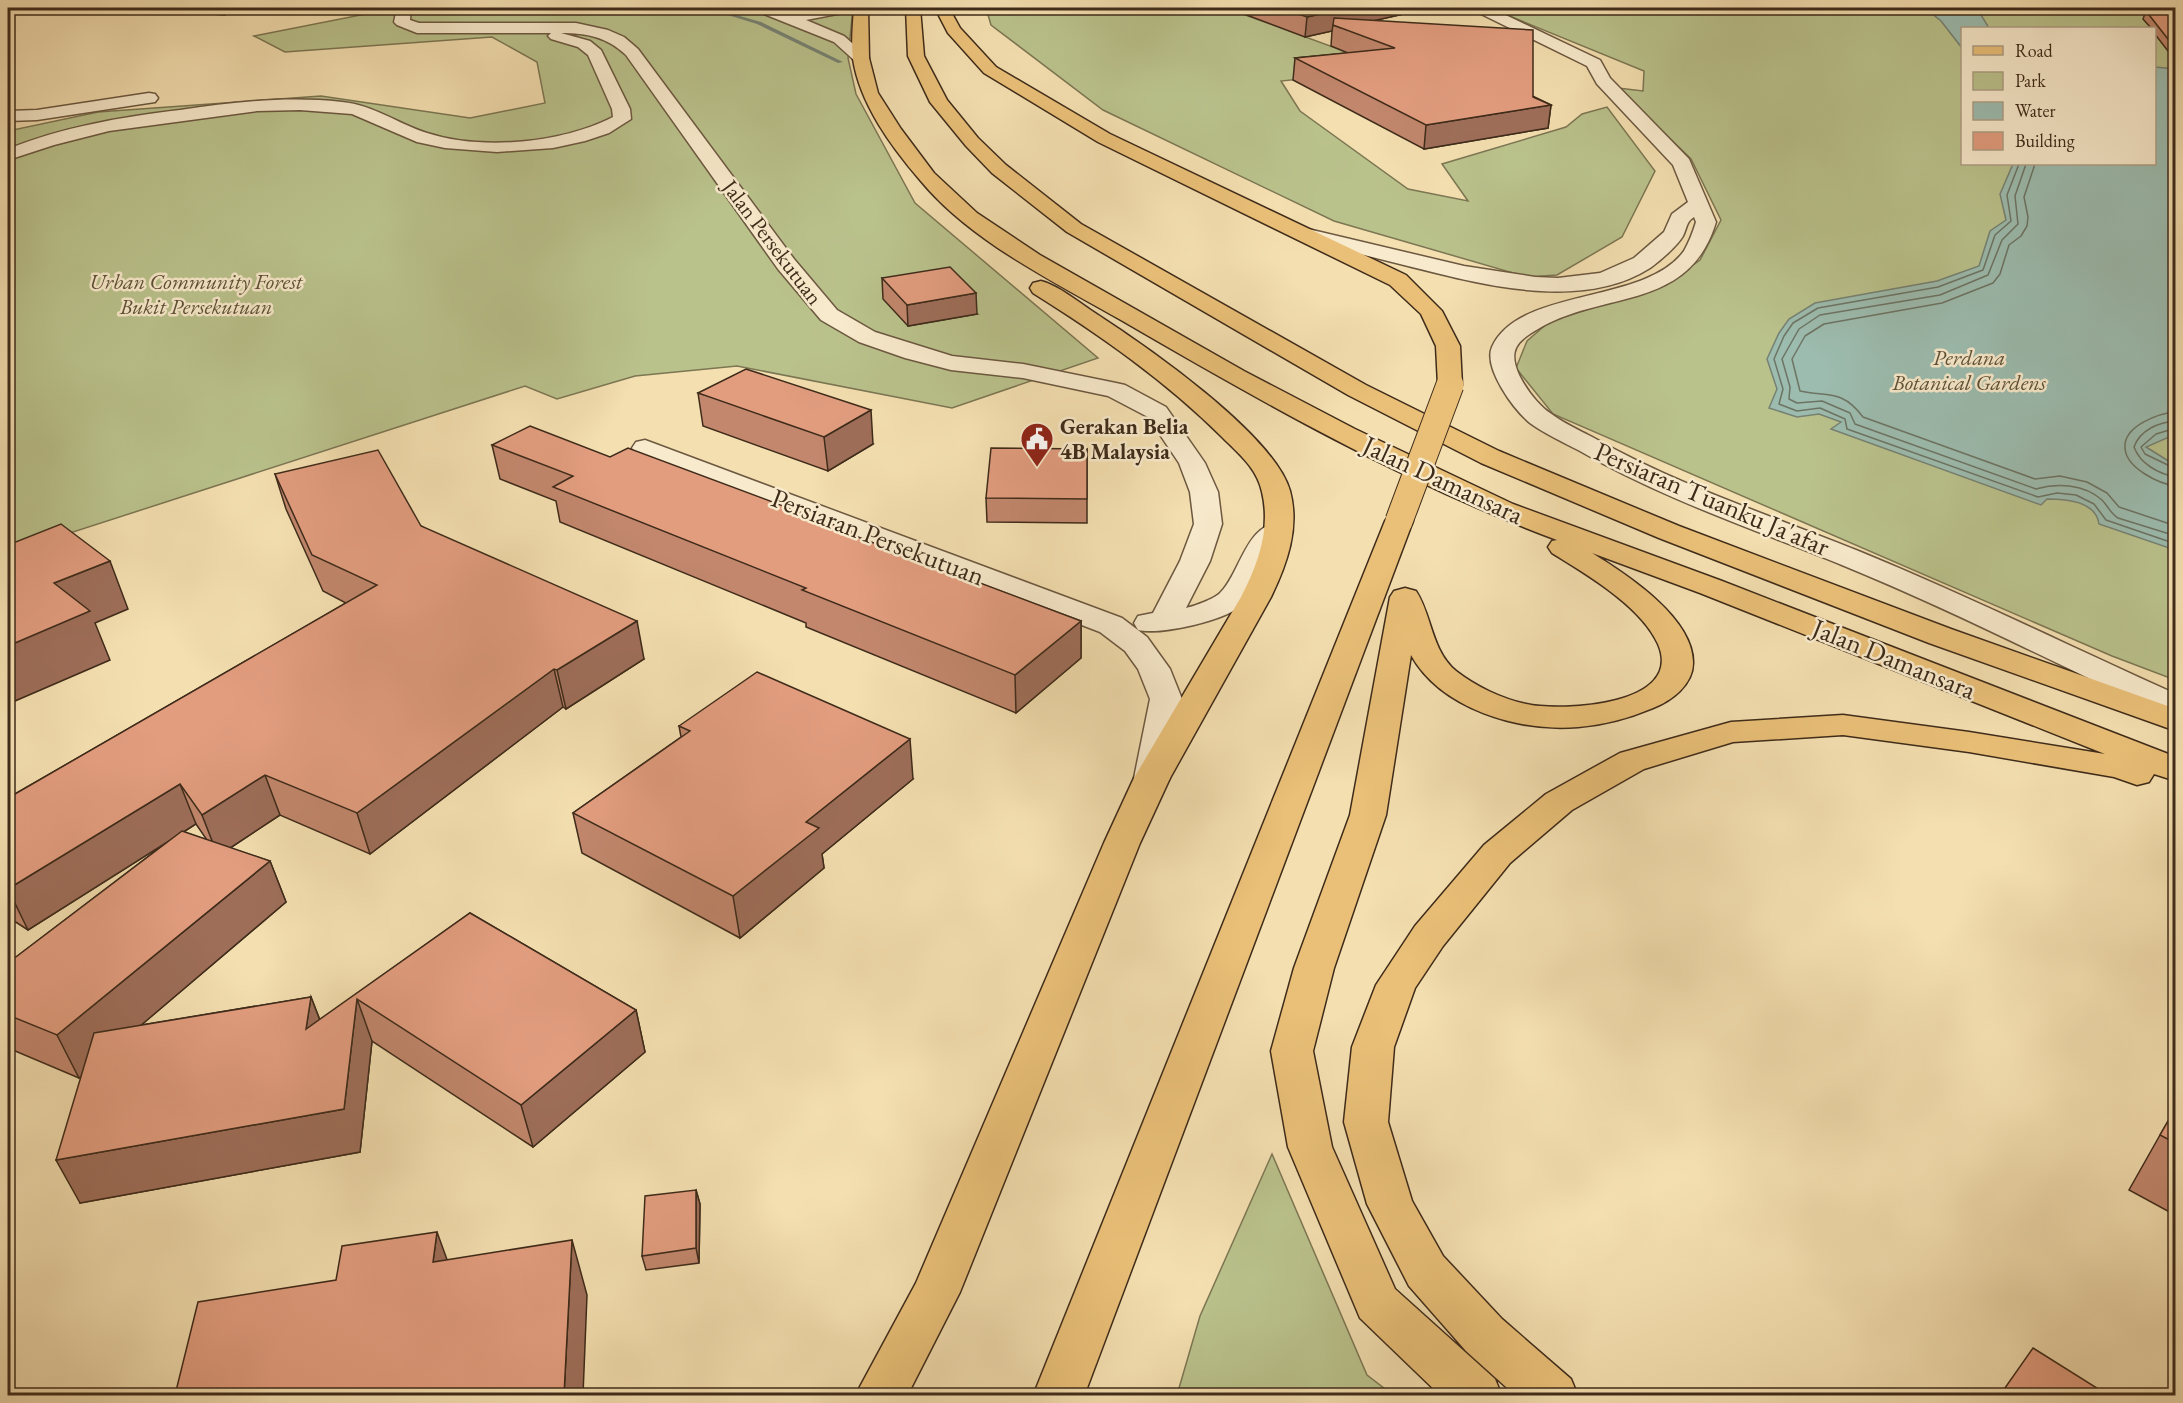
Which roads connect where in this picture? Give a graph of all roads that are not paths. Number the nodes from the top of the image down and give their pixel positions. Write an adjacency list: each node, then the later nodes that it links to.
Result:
1 (404, 8): 8 (street, Jalan Persekutuan)
2 (848, 8): 7 (street)
3 (861, 8): 9 (main road, Jalan Damansara)
4 (913, 8): 26 (main road, Jalan Damansara)
5 (1480, 8): 16 (street, Persiaran Tuanku Ja'afar)
6 (943, 9): 17 (main road)
7 (775, 11): 9 (street)
8 (531, 29): 12 (street); 23 (street, Jalan Persekutuan)
9 (861, 58): 15 (main road, Jalan Damansara)
10 (198, 95): 12 (street)
11 (167, 96): 13 (street)
12 (288, 105): 14 (street)
13 (8, 116)
14 (8, 154)
15 (927, 177): 19 (main road, Jalan Damansara); 21 (main road)
16 (1699, 204): 17 (street); 25 (street, Persiaran Tuanku Ja'afar)
17 (1308, 235): 20 (main road, bridge)
18 (645, 448): 24 (street, Persiaran Persekutuan)
19 (1503, 510): 22 (main road); 27 (main road, Jalan Damansara)
20 (1399, 521): 22 (main road); 31 (main road)
21 (1277, 531): 23 (street); 28 (main road)
22 (1405, 597): 32 (main road)
23 (1164, 621): 24 (street)
24 (1111, 625): 28 (street)
25 (2175, 706)
26 (2175, 722)
27 (2175, 770)
28 (1152, 778): 30 (main road)
29 (2175, 789): 33 (main road)
30 (880, 1395)
31 (1058, 1395)
32 (1477, 1395)
33 (1553, 1395)

